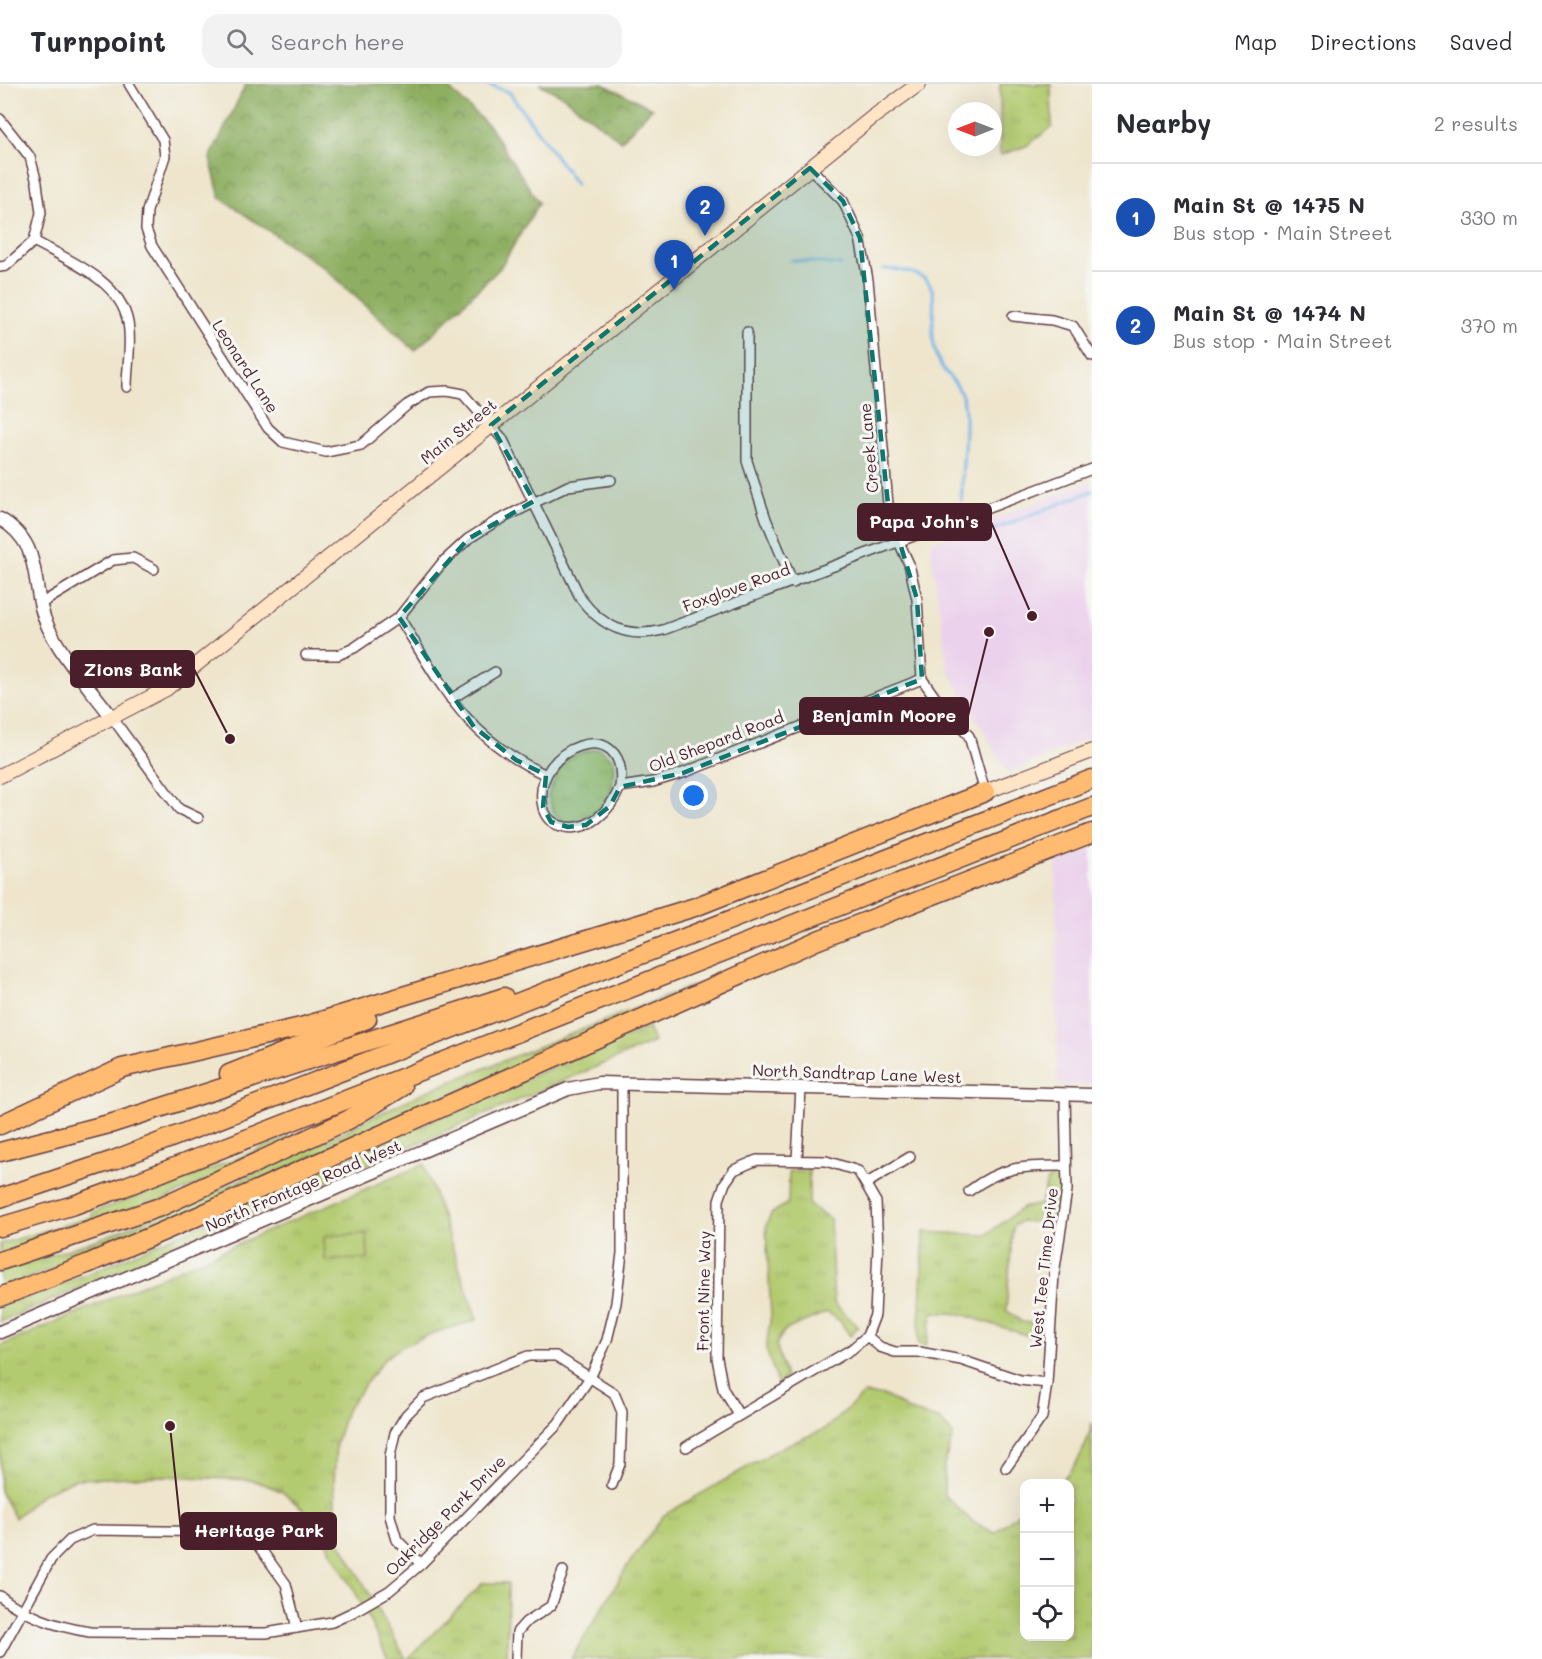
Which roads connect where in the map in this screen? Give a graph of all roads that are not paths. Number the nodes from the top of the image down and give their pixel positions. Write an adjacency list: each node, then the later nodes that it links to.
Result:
1 (129, 84): 11 (street, Leonard Lane)
2 (919, 84): 4 (main road, Main Street)
3 (0, 119): 5 (street)
4 (810, 168): 11 (main road, Main Street); 16 (street, Creek Lane)
5 (34, 241): 6 (street); 10 (street)
6 (0, 267)
7 (1013, 316): 9 (street)
8 (747, 332): 18 (street)
9 (1092, 356)
10 (127, 387)
11 (491, 425): 14 (street, Foxglove Road); 25 (main road, Main Street)
12 (1092, 469): 16 (street, Foxglove Road)
13 (611, 480): 14 (street)
14 (534, 501): 18 (street, Foxglove Road); 20 (street)
15 (0, 519): 19 (street)
16 (899, 542): 18 (street, Foxglove Road); 23 (street, Creek Lane)
17 (154, 569): 19 (street)
18 (794, 583)
19 (42, 603): 25 (street)
20 (399, 617): 21 (street); 24 (street)
21 (306, 656)
22 (495, 672): 24 (street)
23 (922, 679): 30 (street, Old Shepard Road); 31 (street)
24 (451, 699): 27 (street)
25 (111, 717): 28 (main road, Main Street); 33 (street)
26 (1092, 751): 31 (main road)
27 (546, 775): 30 (street); 30 (street)
28 (0, 776)
29 (1092, 779): 35 (highway)
30 (620, 787)
31 (986, 792): 36 (highway)
32 (1092, 807): 37 (highway)
33 (198, 818)
34 (1092, 833): 53 (highway)
35 (576, 981): 43 (highway); 50 (highway)
36 (437, 987): 42 (highway); 43 (highway)
37 (446, 1060): 51 (highway); 52 (highway)
38 (622, 1084): 39 (street, North Sandtrap Lane West); 54 (street, North Frontage Road West); 56 (street, Oakridge Park Drive)
39 (801, 1088): 40 (street, North Sandtrap Lane West); 46 (street)
40 (1065, 1095): 41 (street, North Sandtrap Lane West); 47 (street, West Tee Time Drive)
41 (1092, 1095)
42 (0, 1125)
43 (94, 1126): 44 (highway)
44 (0, 1152)
45 (909, 1157): 48 (street)
46 (797, 1160): 48 (street, Front Nine Way); 58 (street, Front Nine Way)
47 (1066, 1166): 49 (street); 57 (street, West Tee Time Drive)
48 (867, 1184): 55 (street)
49 (969, 1191)
50 (0, 1198)
51 (0, 1227)
52 (0, 1261)
53 (0, 1297)
54 (0, 1332)
55 (867, 1336): 57 (street); 58 (street)
56 (591, 1376): 61 (street); 62 (street, Oakridge Park Drive); 62 (street)
57 (1047, 1383): 60 (street, West Tee Time Drive)
58 (739, 1415): 59 (street)
59 (686, 1447)
60 (1006, 1468)
61 (612, 1485)
62 (421, 1564): 66 (street, Oakridge Park Drive)
63 (563, 1570): 68 (street)
64 (0, 1596): 65 (street, Oakridge Park Drive)
65 (23, 1611): 66 (street, Oakridge Park Drive); 66 (street); 67 (street)
66 (297, 1628)
67 (0, 1652)
68 (516, 1659)

